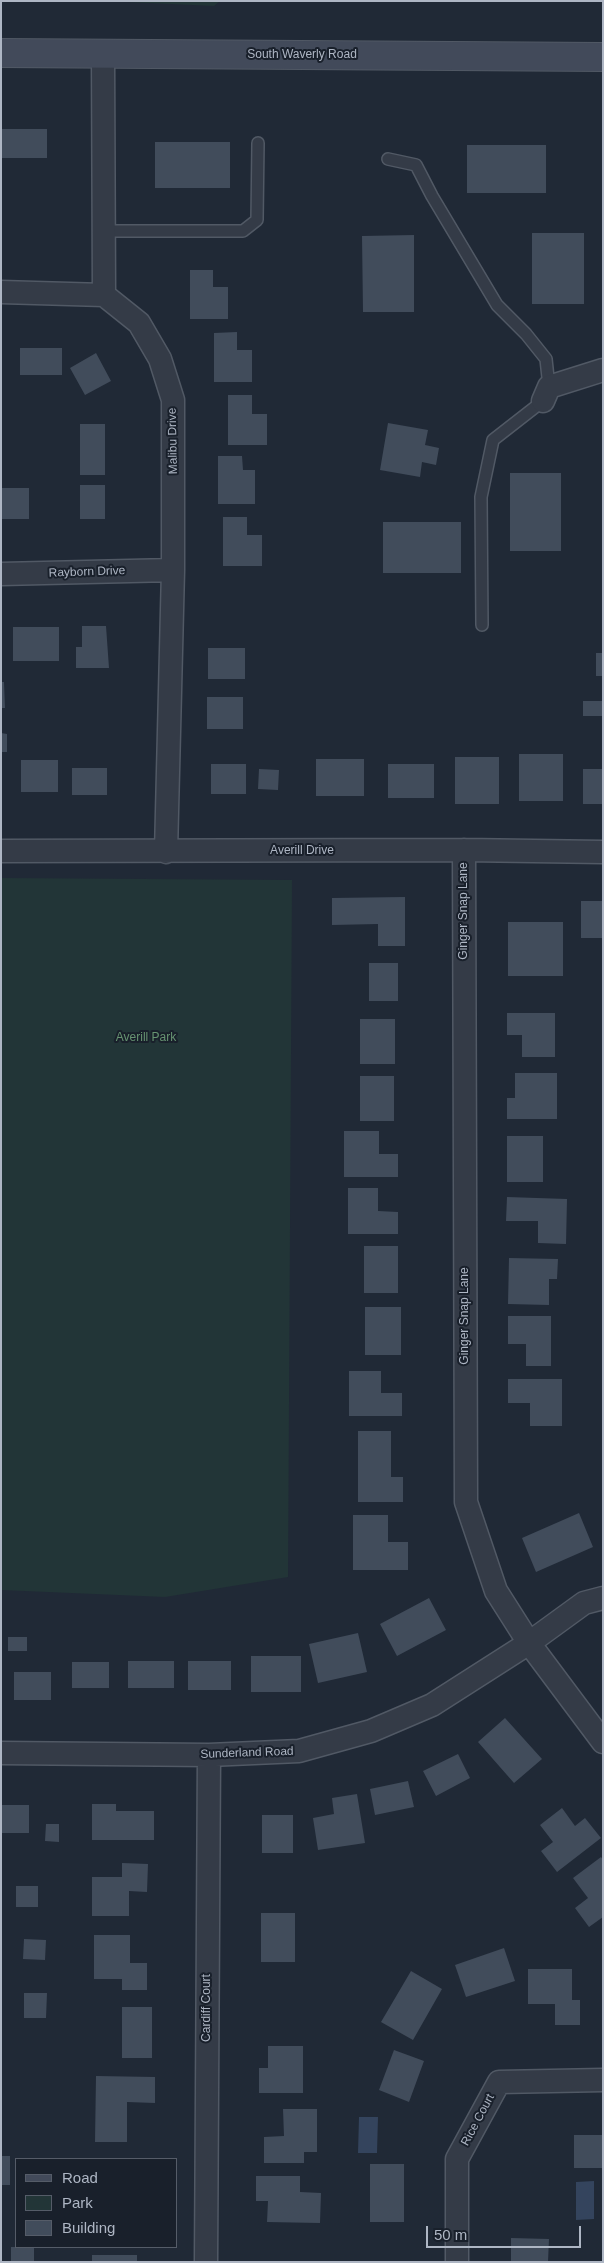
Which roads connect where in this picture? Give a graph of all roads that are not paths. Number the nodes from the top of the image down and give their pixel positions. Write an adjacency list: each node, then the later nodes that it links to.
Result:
1 (1, 53): 2 (main road, South Waverly Road)
2 (103, 54): 3 (main road, South Waverly Road); 6 (street)
3 (603, 57)
4 (258, 143): 6 (lane)
5 (388, 159): 10 (lane)
6 (104, 231): 8 (street)
7 (1, 292): 8 (street)
8 (104, 295): 11 (street, Malibu Drive)
9 (603, 370): 10 (street)
10 (546, 394): 13 (lane)
11 (173, 570): 12 (street, Rayborn Drive); 16 (street, Malibu Drive)
12 (1, 574)
13 (482, 625)
14 (464, 850): 16 (street, Averill Drive); 17 (street, Averill Drive); 19 (street, Ginger Snap Lane)
15 (1, 851): 16 (street, Averill Drive)
16 (166, 852)
17 (603, 852)
18 (603, 1598): 19 (street, Sunderland Road)
19 (530, 1643): 20 (street, Ginger Snap Lane); 22 (street, Sunderland Road)
20 (603, 1742)
21 (1, 1753): 22 (street, Sunderland Road)
22 (209, 1755): 24 (street, Cardiff Court)
23 (603, 2080): 25 (street, Rice Court)
24 (206, 2262)
25 (457, 2262)

